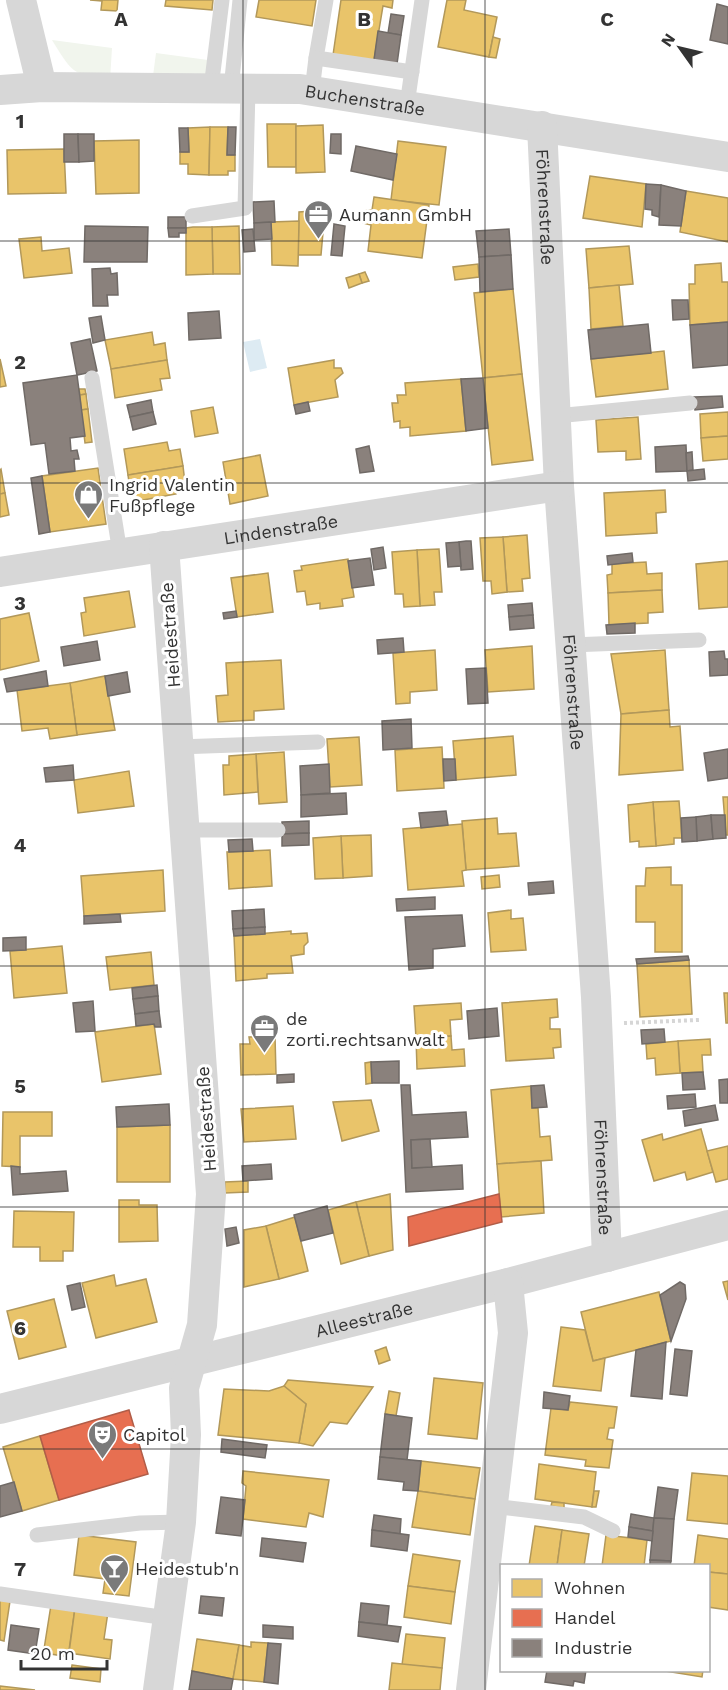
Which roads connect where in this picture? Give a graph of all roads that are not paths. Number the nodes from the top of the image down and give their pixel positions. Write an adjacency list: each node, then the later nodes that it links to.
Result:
1 (21, 0): 8 (street)
2 (222, 0): 9 (lane)
3 (240, 0): 9 (lane)
4 (326, 0): 6 (lane)
5 (422, 0): 7 (lane)
6 (316, 58): 7 (lane); 11 (lane)
7 (412, 72): 12 (lane)
8 (42, 87): 9 (street, Buchenstraße); 10 (street, Buchenstraße)
9 (230, 88): 11 (street, Buchenstraße); 15 (lane)
10 (0, 90)
11 (312, 91): 12 (street, Buchenstraße)
12 (407, 105): 13 (street, Buchenstraße)
13 (542, 126): 14 (street, Buchenstraße); 18 (street, Föhrenstraße)
14 (728, 157)
15 (192, 216)
16 (92, 378): 21 (lane)
17 (690, 403): 18 (lane)
18 (556, 416): 19 (street, Föhrenstraße)
19 (559, 486): 20 (street, Lindenstraße); 24 (street, Föhrenstraße)
20 (164, 546): 21 (street, Lindenstraße); 26 (street, Heidestraße)
21 (120, 553): 22 (street, Lindenstraße)
22 (0, 572)
23 (699, 640): 24 (lane)
24 (570, 645): 30 (street, Föhrenstraße)
25 (318, 742): 26 (lane)
26 (178, 747): 27 (street, Heidestraße)
27 (184, 830): 28 (lane); 32 (street, Heidestraße)
28 (279, 830)
29 (728, 1225): 30 (street, Alleestraße)
30 (607, 1257): 31 (street, Alleestraße)
31 (508, 1283): 32 (street, Alleestraße); 34 (street)
32 (192, 1362): 33 (street, Alleestraße); 35 (street, Heidestraße)
33 (0, 1409)
34 (492, 1506): 36 (lane); 39 (street)
35 (181, 1521): 37 (lane); 40 (street, Heidestraße)
36 (613, 1531)
37 (37, 1535)
38 (0, 1594): 40 (lane)
39 (491, 1601): 42 (street)
40 (167, 1618): 41 (street, Heidestraße)
41 (158, 1690)
42 (471, 1690)

